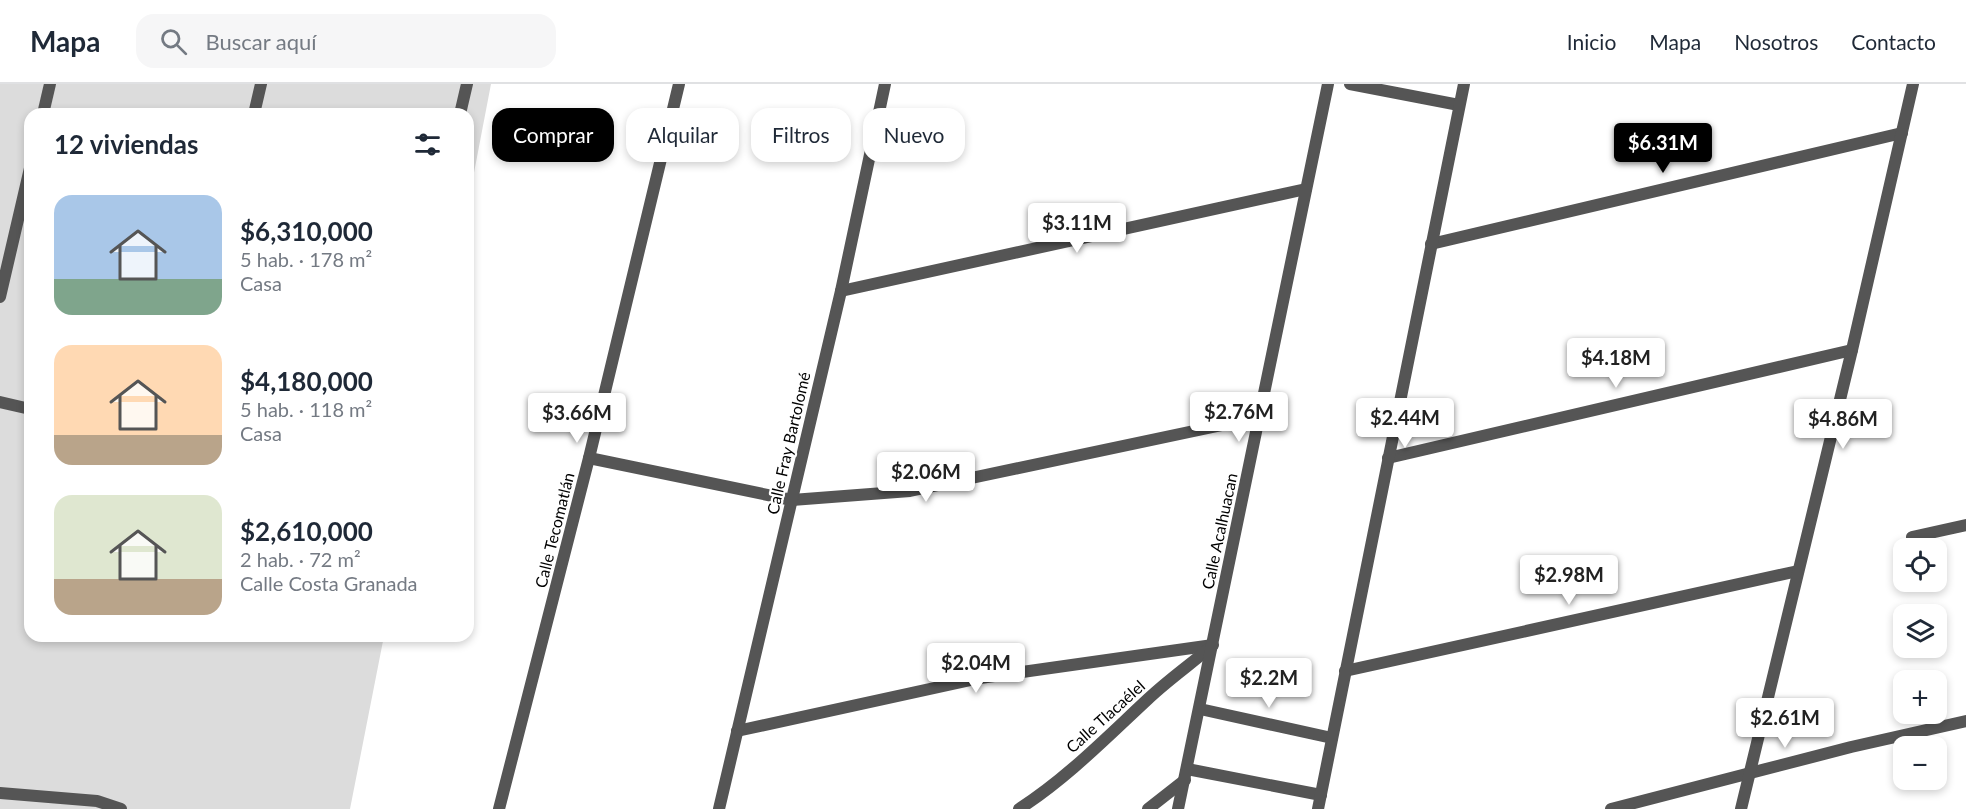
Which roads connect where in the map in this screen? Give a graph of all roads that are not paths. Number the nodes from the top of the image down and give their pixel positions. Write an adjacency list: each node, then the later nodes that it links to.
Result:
1 (50, 84): 11 (street)
2 (261, 84): 12 (street)
3 (467, 84): 13 (street)
4 (679, 84): 24 (street, Calle Tecomatlán)
5 (885, 84): 18 (street, Calle Fray Bartolomé)
6 (1328, 84): 15 (street, Calle Acalhuacan)
7 (1350, 84): 10 (street)
8 (1464, 84): 10 (street)
9 (1913, 84): 14 (street)
10 (1459, 105): 17 (street)
11 (44, 108)
12 (255, 108)
13 (461, 108)
14 (1902, 133): 17 (street); 20 (street)
15 (1306, 189): 18 (street); 23 (street, Calle Acalhuacan)
16 (24, 194): 19 (street)
17 (1431, 244): 25 (street)
18 (841, 291): 26 (street, Calle Fray Bartolomé)
19 (0, 297)
20 (1852, 350): 25 (street); 29 (street)
21 (0, 402): 22 (street)
22 (24, 408)
23 (1260, 417): 26 (street); 30 (street, Calle Acalhuacan)
24 (589, 458): 26 (street); 42 (street, Calle Tecomatlán)
25 (1388, 458): 31 (street)
26 (792, 500): 34 (street, Calle Fray Bartolomé)
27 (1966, 525): 28 (street)
28 (1912, 537)
29 (1798, 571): 31 (street); 36 (street)
30 (1213, 645): 32 (street, Calle Acalhuacan); 34 (street); 44 (street, Calle Tlacaélel)
31 (1346, 670): 35 (street)
32 (1200, 709): 35 (street); 37 (street, Calle Acalhuacan)
33 (1966, 721): 36 (street)
34 (737, 730): 43 (street, Calle Fray Bartolomé)
35 (1332, 738): 39 (street)
36 (1749, 774): 48 (street); 49 (street)
37 (1186, 775): 39 (street); 45 (street); 46 (street, Calle Acalhuacan)
38 (0, 793): 40 (street)
39 (1321, 795): 47 (street)
40 (97, 805): 41 (street)
41 (121, 809)
42 (499, 809)
43 (719, 809)
44 (1019, 809)
45 (1148, 809)
46 (1178, 809)
47 (1318, 809)
48 (1611, 809)
49 (1741, 809)

